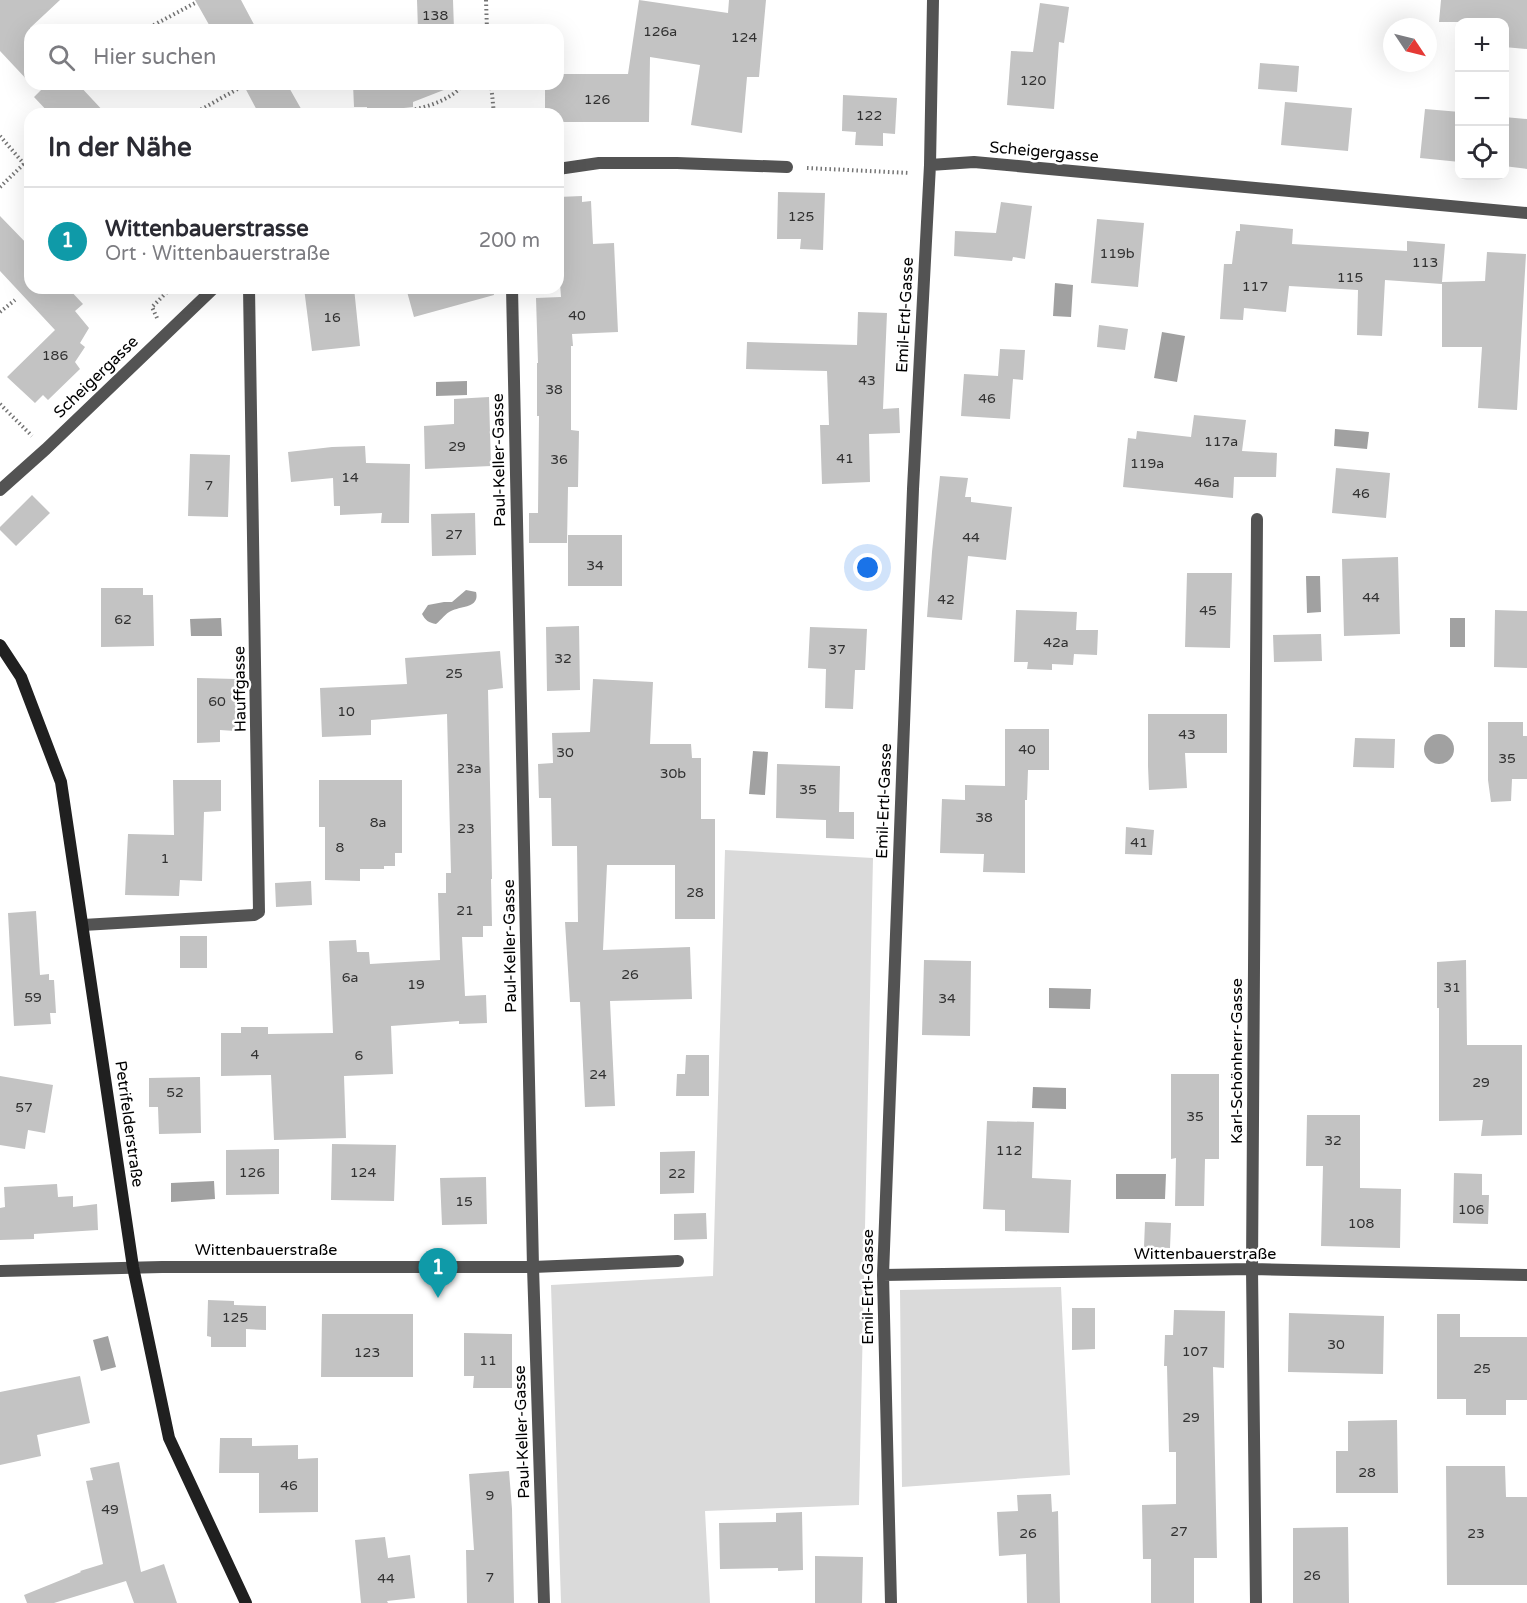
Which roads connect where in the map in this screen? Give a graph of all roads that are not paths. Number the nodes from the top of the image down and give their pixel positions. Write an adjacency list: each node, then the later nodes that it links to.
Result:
1 (933, 0): 2 (street, Emil-Ertl-Gasse)
2 (930, 165): 5 (street, Scheigergasse); 18 (street, Emil-Ertl-Gasse)
3 (787, 167): 4 (street)
4 (564, 168)
5 (1527, 213)
6 (208, 294): 9 (street, Scheigergasse)
7 (249, 294): 12 (street, Hauffgasse)
8 (512, 294): 15 (street, Paul-Keller-Gasse)
9 (0, 490)
10 (1257, 519): 16 (street, Karl-Schönherr-Gasse)
11 (0, 645): 12 (main road, Petrifelderstraße)
12 (83, 925): 14 (main road, Petrifelderstraße)
13 (678, 1261): 15 (street, Wittenbauerstraße)
14 (133, 1267): 15 (street, Wittenbauerstraße); 17 (street, Wittenbauerstraße); 20 (main road, Petrifelderstraße)
15 (533, 1267): 21 (street, Paul-Keller-Gasse)
16 (1252, 1269): 18 (street, Wittenbauerstraße); 19 (street, Wittenbauerstraße); 23 (street, Karl-Schönherr-Gasse)
17 (0, 1271)
18 (883, 1275): 22 (street, Emil-Ertl-Gasse)
19 (1527, 1275)
20 (246, 1603)
21 (543, 1603)
22 (891, 1603)
23 (1256, 1603)

